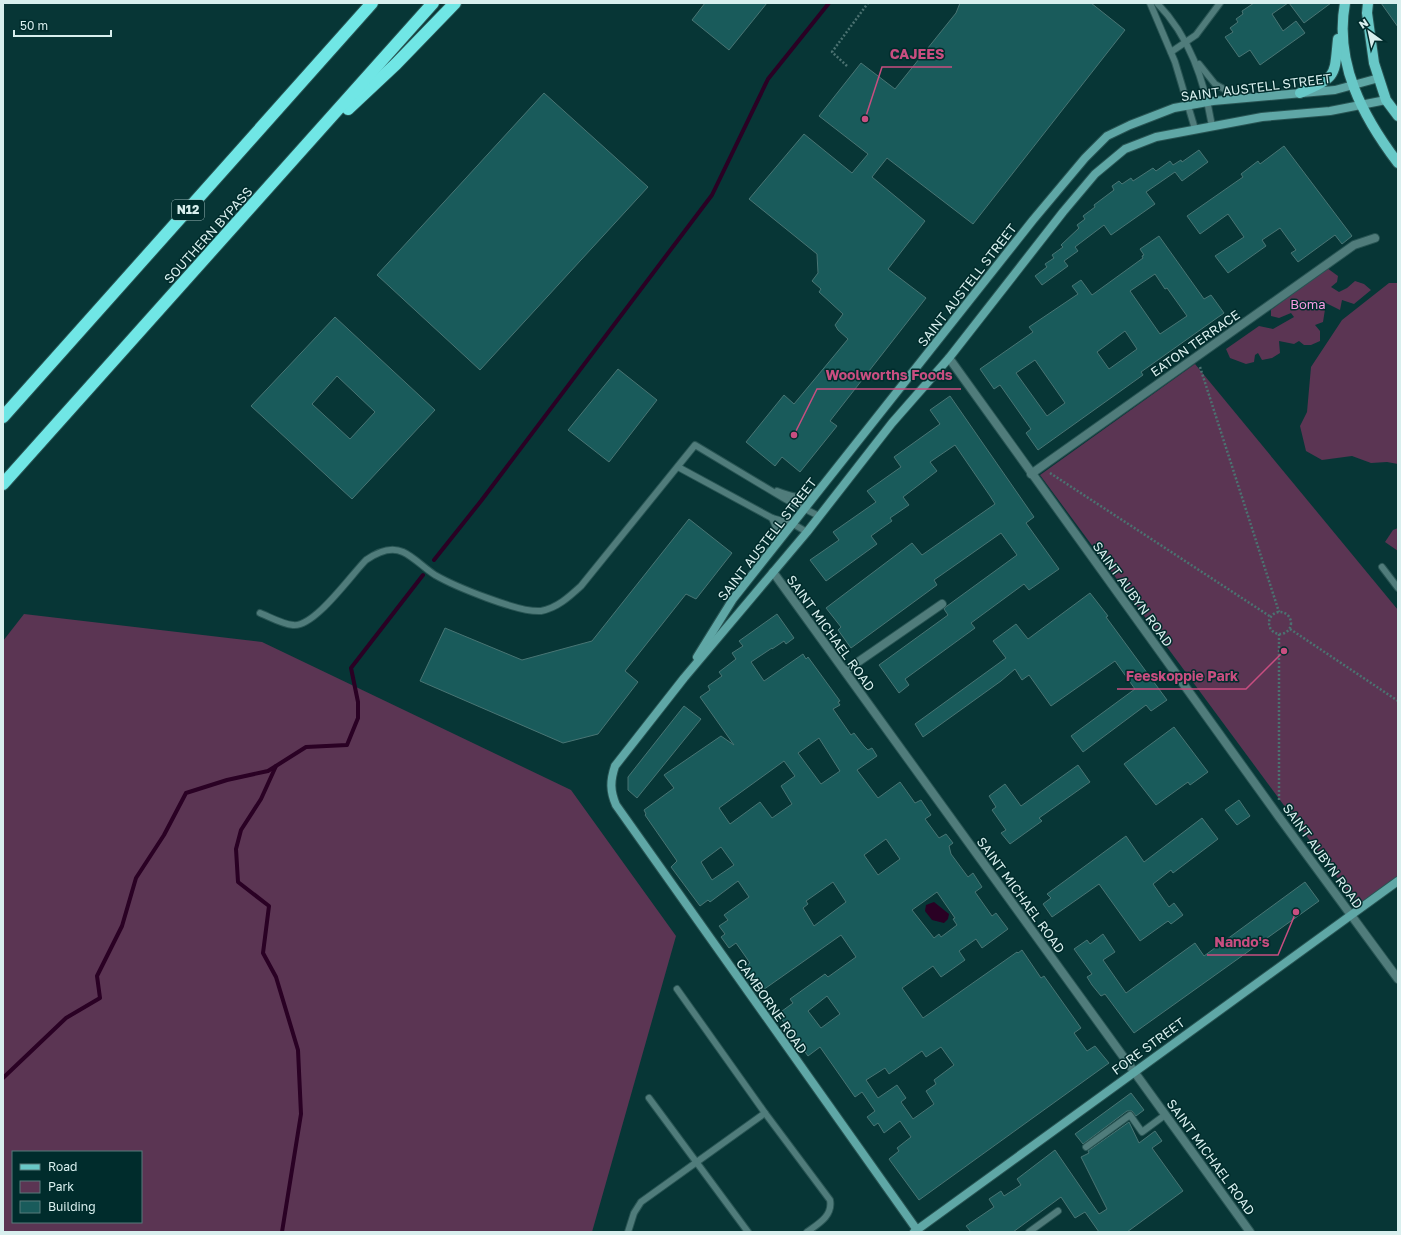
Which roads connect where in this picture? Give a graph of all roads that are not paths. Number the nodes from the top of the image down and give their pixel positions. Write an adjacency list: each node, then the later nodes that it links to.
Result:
1 (372, 3): 28 (highway, N12)
2 (433, 3): 25 (highway, SOUTHERN BYPASS)
3 (455, 3): 25 (highway)
4 (1150, 3): 11 (lane)
5 (1157, 3): 10 (lane)
6 (1220, 3): 10 (lane)
7 (1345, 3): 9 (main road)
8 (1368, 3): 13 (main road)
9 (1342, 20): 14 (main road); 15 (main road)
10 (1186, 43): 11 (lane); 12 (lane)
11 (1171, 52): 20 (lane)
12 (1192, 55): 16 (lane); 18 (lane)
13 (1379, 78): 14 (street, SAINT AUSTELL STREET); 17 (main road)
14 (1353, 85): 15 (street, SAINT AUSTELL STREET); 19 (main road)
15 (1300, 93): 16 (street, SAINT AUSTELL STREET)
16 (1241, 99): 18 (street, SAINT AUSTELL STREET)
17 (1386, 100): 19 (street, SAINT AUSTELL STREET); 21 (main road)
18 (1208, 102): 20 (street, SAINT AUSTELL STREET); 22 (lane)
19 (1361, 105): 22 (street, SAINT AUSTELL STREET); 24 (main road)
20 (1187, 107): 23 (lane); 31 (street, SAINT AUSTELL STREET)
21 (1398, 116)
22 (1212, 126): 23 (street, SAINT AUSTELL STREET)
23 (1195, 129): 27 (street, SAINT AUSTELL STREET)
24 (1398, 163)
25 (288, 166): 32 (highway, SOUTHERN BYPASS)
26 (1375, 238): 30 (street, EATON TERRACE)
27 (949, 358): 30 (street, SAINT AUBYN ROAD); 35 (street, SAINT AUSTELL STREET)
28 (3, 417)
29 (678, 467): 33 (lane); 36 (lane); 44 (lane)
30 (1031, 474): 49 (street, SAINT AUBYN ROAD)
31 (831, 478): 33 (lane); 34 (street, SAINT AUSTELL STREET)
32 (3, 484)
33 (766, 488): 34 (lane)
34 (805, 509): 35 (lane); 37 (street, SAINT AUSTELL STREET)
35 (819, 516): 38 (street, SAINT AUSTELL STREET)
36 (772, 518): 37 (lane); 39 (lane)
37 (793, 524): 38 (lane); 39 (street, SAINT AUSTELL STREET)
38 (807, 532): 41 (street, SAINT AUSTELL STREET)
39 (767, 557): 46 (street, SAINT AUSTELL STREET)
40 (1382, 566): 42 (lane)
41 (773, 572): 45 (street, SAINT MICHAEL ROAD); 46 (street, SAINT AUSTELL STREET)
42 (1398, 588)
43 (942, 604): 45 (street)
44 (260, 613)
45 (845, 671): 52 (street, SAINT MICHAEL ROAD)
46 (684, 678): 47 (street, SAINT AUSTELL STREET)
47 (610, 791): 59 (street, CAMBORNE ROAD)
48 (1398, 881): 49 (street, FORE STREET)
49 (1351, 915): 50 (street, SAINT AUBYN ROAD); 52 (street, FORE STREET)
50 (1398, 979)
51 (677, 989): 54 (lane)
52 (1134, 1072): 55 (street, SAINT MICHAEL ROAD); 59 (street, FORE STREET)
53 (649, 1098): 57 (lane)
54 (765, 1113): 57 (lane); 62 (lane)
55 (1165, 1115): 56 (lane); 64 (street, SAINT MICHAEL ROAD)
56 (1086, 1147)
57 (696, 1162): 60 (lane); 61 (lane)
58 (1058, 1212): 63 (lane)
59 (916, 1231)
60 (628, 1232)
61 (748, 1232)
62 (807, 1232)
63 (1029, 1232)
64 (1250, 1232)

